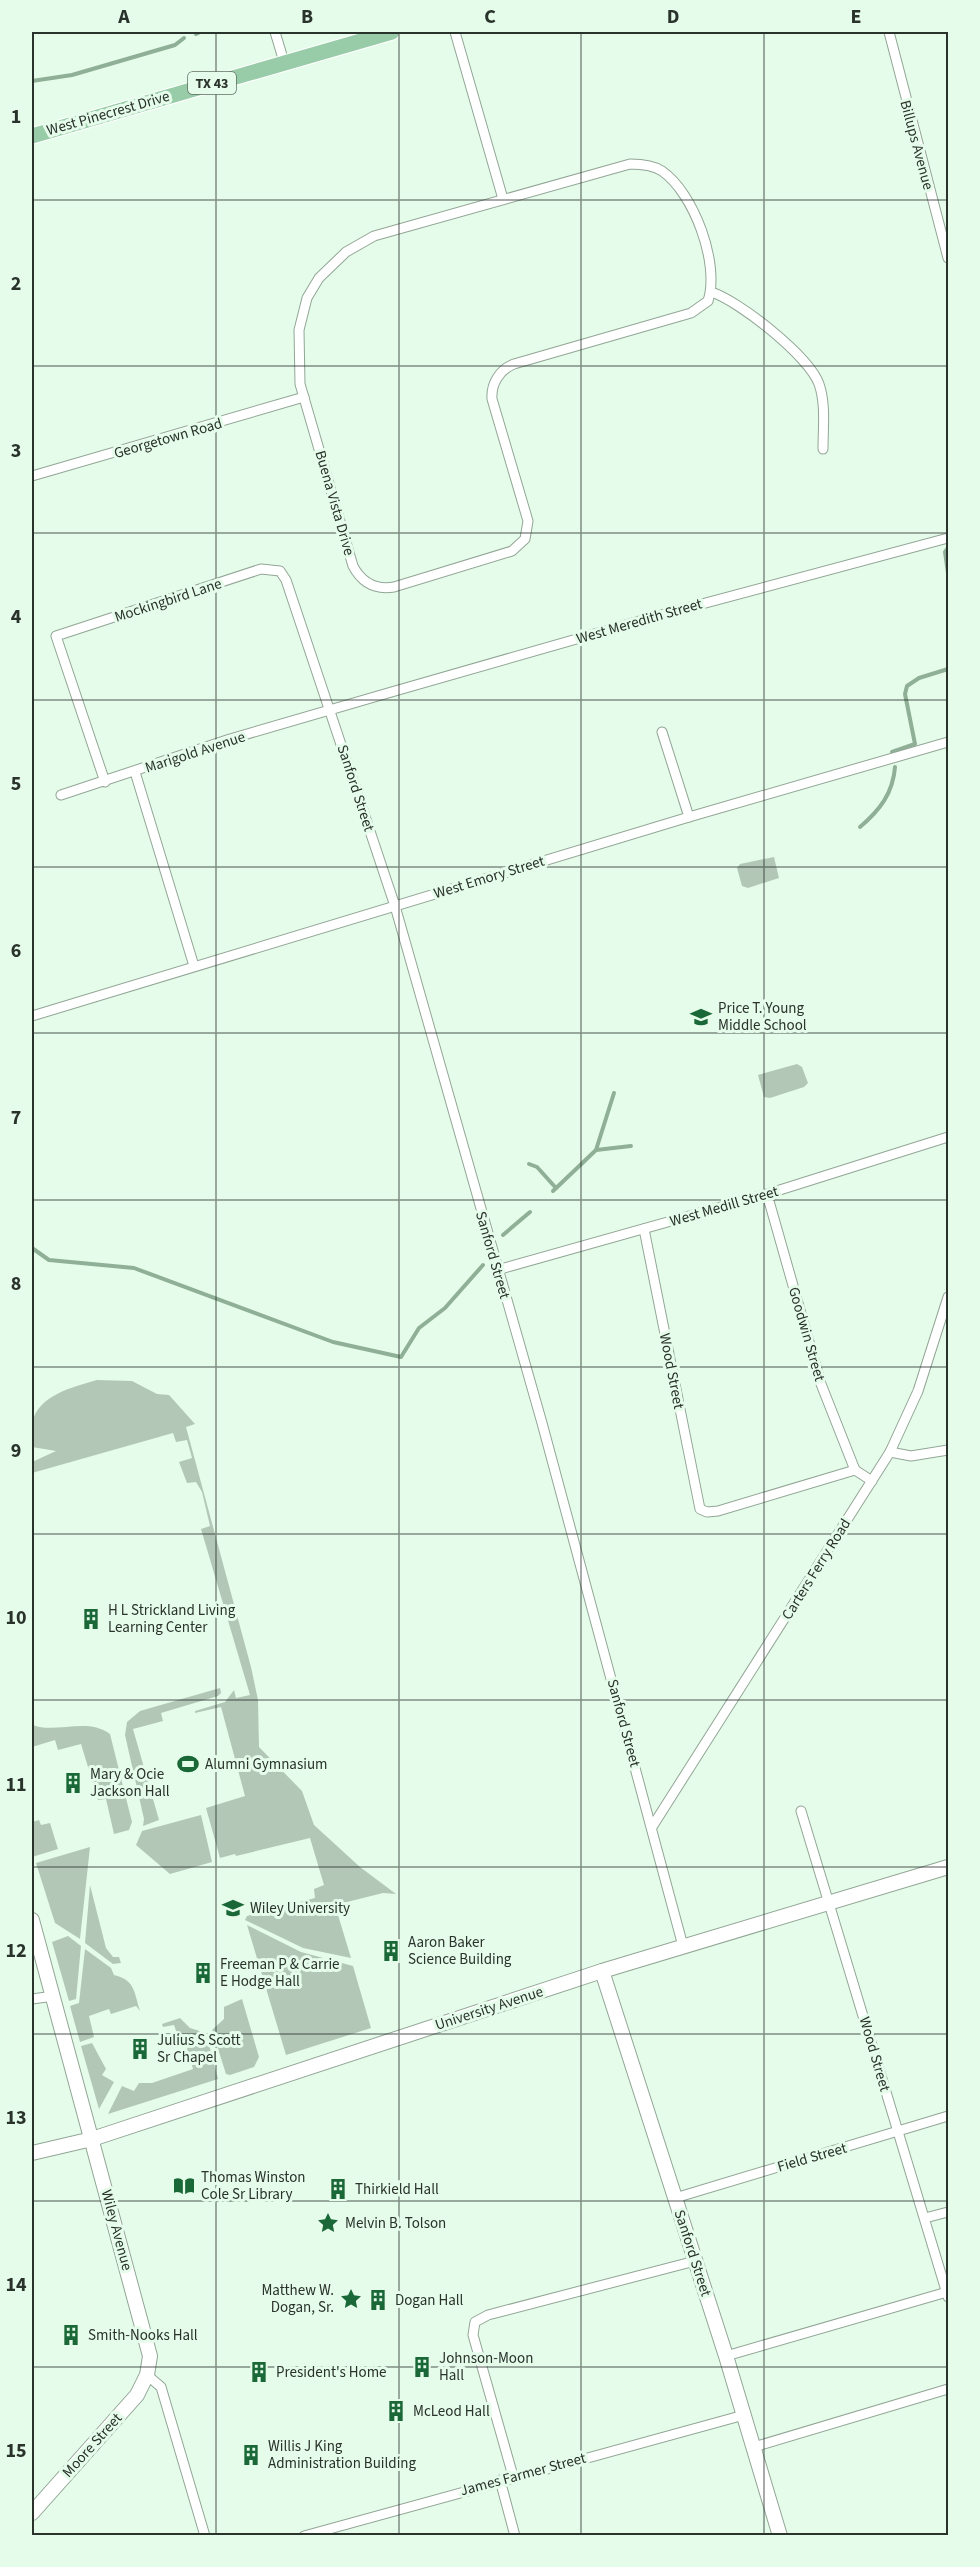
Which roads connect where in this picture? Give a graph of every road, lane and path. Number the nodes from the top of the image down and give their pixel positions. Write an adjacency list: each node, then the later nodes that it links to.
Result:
1 (275, 32): 5 (street)
2 (392, 32): 5 (main road, West Pinecrest Drive / TX 43)
3 (455, 32): 7 (street)
4 (889, 32): 8 (street, Billups Avenue)
5 (284, 62): 6 (main road, West Pinecrest Drive / TX 43)
6 (32, 135)
7 (503, 199): 11 (street, Buena Vista Drive); 12 (street, Buena Vista Drive)
8 (938, 222): 9 (street); 10 (street, Billups Avenue)
9 (948, 222)
10 (948, 258)
11 (711, 292): 12 (street, Buena Vista Drive); 13 (street)
12 (304, 397): 14 (street, Georgetown Road)
13 (823, 449)
14 (32, 476)
15 (948, 538): 17 (street, West Meredith Street)
16 (280, 571): 17 (street, Sanford Street); 21 (street, Mockingbird Lane)
17 (331, 711): 20 (street, Marigold Avenue); 24 (street, Sanford Street)
18 (662, 732): 23 (street)
19 (948, 742): 23 (street, West Emory Street)
20 (135, 772): 21 (street, Marigold Avenue); 25 (street)
21 (105, 782): 22 (street, Marigold Avenue)
22 (61, 795)
23 (689, 817): 24 (street, West Emory Street)
24 (395, 906): 25 (street, West Emory Street); 30 (street, Sanford Street)
25 (194, 966): 26 (street, West Emory Street)
26 (32, 1016)
27 (948, 1137): 28 (street, West Medill Street)
28 (767, 1194): 29 (street, West Medill Street); 34 (street, Goodwin Street)
29 (644, 1229): 30 (street, West Medill Street); 34 (street, Wood Street)
30 (497, 1270): 37 (street, Sanford Street)
31 (948, 1297): 33 (street, Carters Ferry Road)
32 (948, 1450): 33 (street)
33 (890, 1452): 35 (street, Carters Ferry Road)
34 (855, 1470): 35 (street)
35 (872, 1481): 37 (street, Carters Ferry Road)
36 (801, 1810): 39 (street, Wood Street)
37 (652, 1827): 41 (street, Sanford Street)
38 (948, 1867): 39 (street, University Avenue)
39 (831, 1902): 41 (street, University Avenue); 46 (street, Wood Street)
40 (32, 1920): 43 (street, Wiley Avenue)
41 (683, 1946): 42 (street, University Avenue)
42 (602, 1971): 47 (street, University Avenue); 49 (street, Sanford Street)
43 (54, 1996): 44 (street); 47 (street, Wiley Avenue)
44 (32, 1999)
45 (948, 2116): 46 (street, Field Street)
46 (898, 2132): 49 (street, Field Street); 51 (street, Wood Street)
47 (92, 2139): 48 (street, University Avenue); 55 (street, Wiley Avenue)
48 (32, 2153)
49 (675, 2198): 52 (street, Sanford Street)
50 (948, 2212): 51 (street)
51 (925, 2218): 53 (street, Wood Street)
52 (695, 2261): 54 (street, Sanford Street); 59 (street)
53 (948, 2295): 54 (street)
54 (726, 2356): 57 (street, Sanford Street)
55 (147, 2375): 61 (street, Moore Street); 62 (street)
56 (948, 2389): 58 (street)
57 (744, 2415): 58 (street, Sanford Street); 59 (street, James Farmer Street)
58 (754, 2447): 65 (street, Sanford Street)
59 (513, 2476): 60 (street, James Farmer Street)
60 (500, 2480): 63 (street, James Farmer Street); 64 (street)
61 (32, 2512)
62 (205, 2535)
63 (304, 2535)
64 (515, 2535)
65 (780, 2535)

